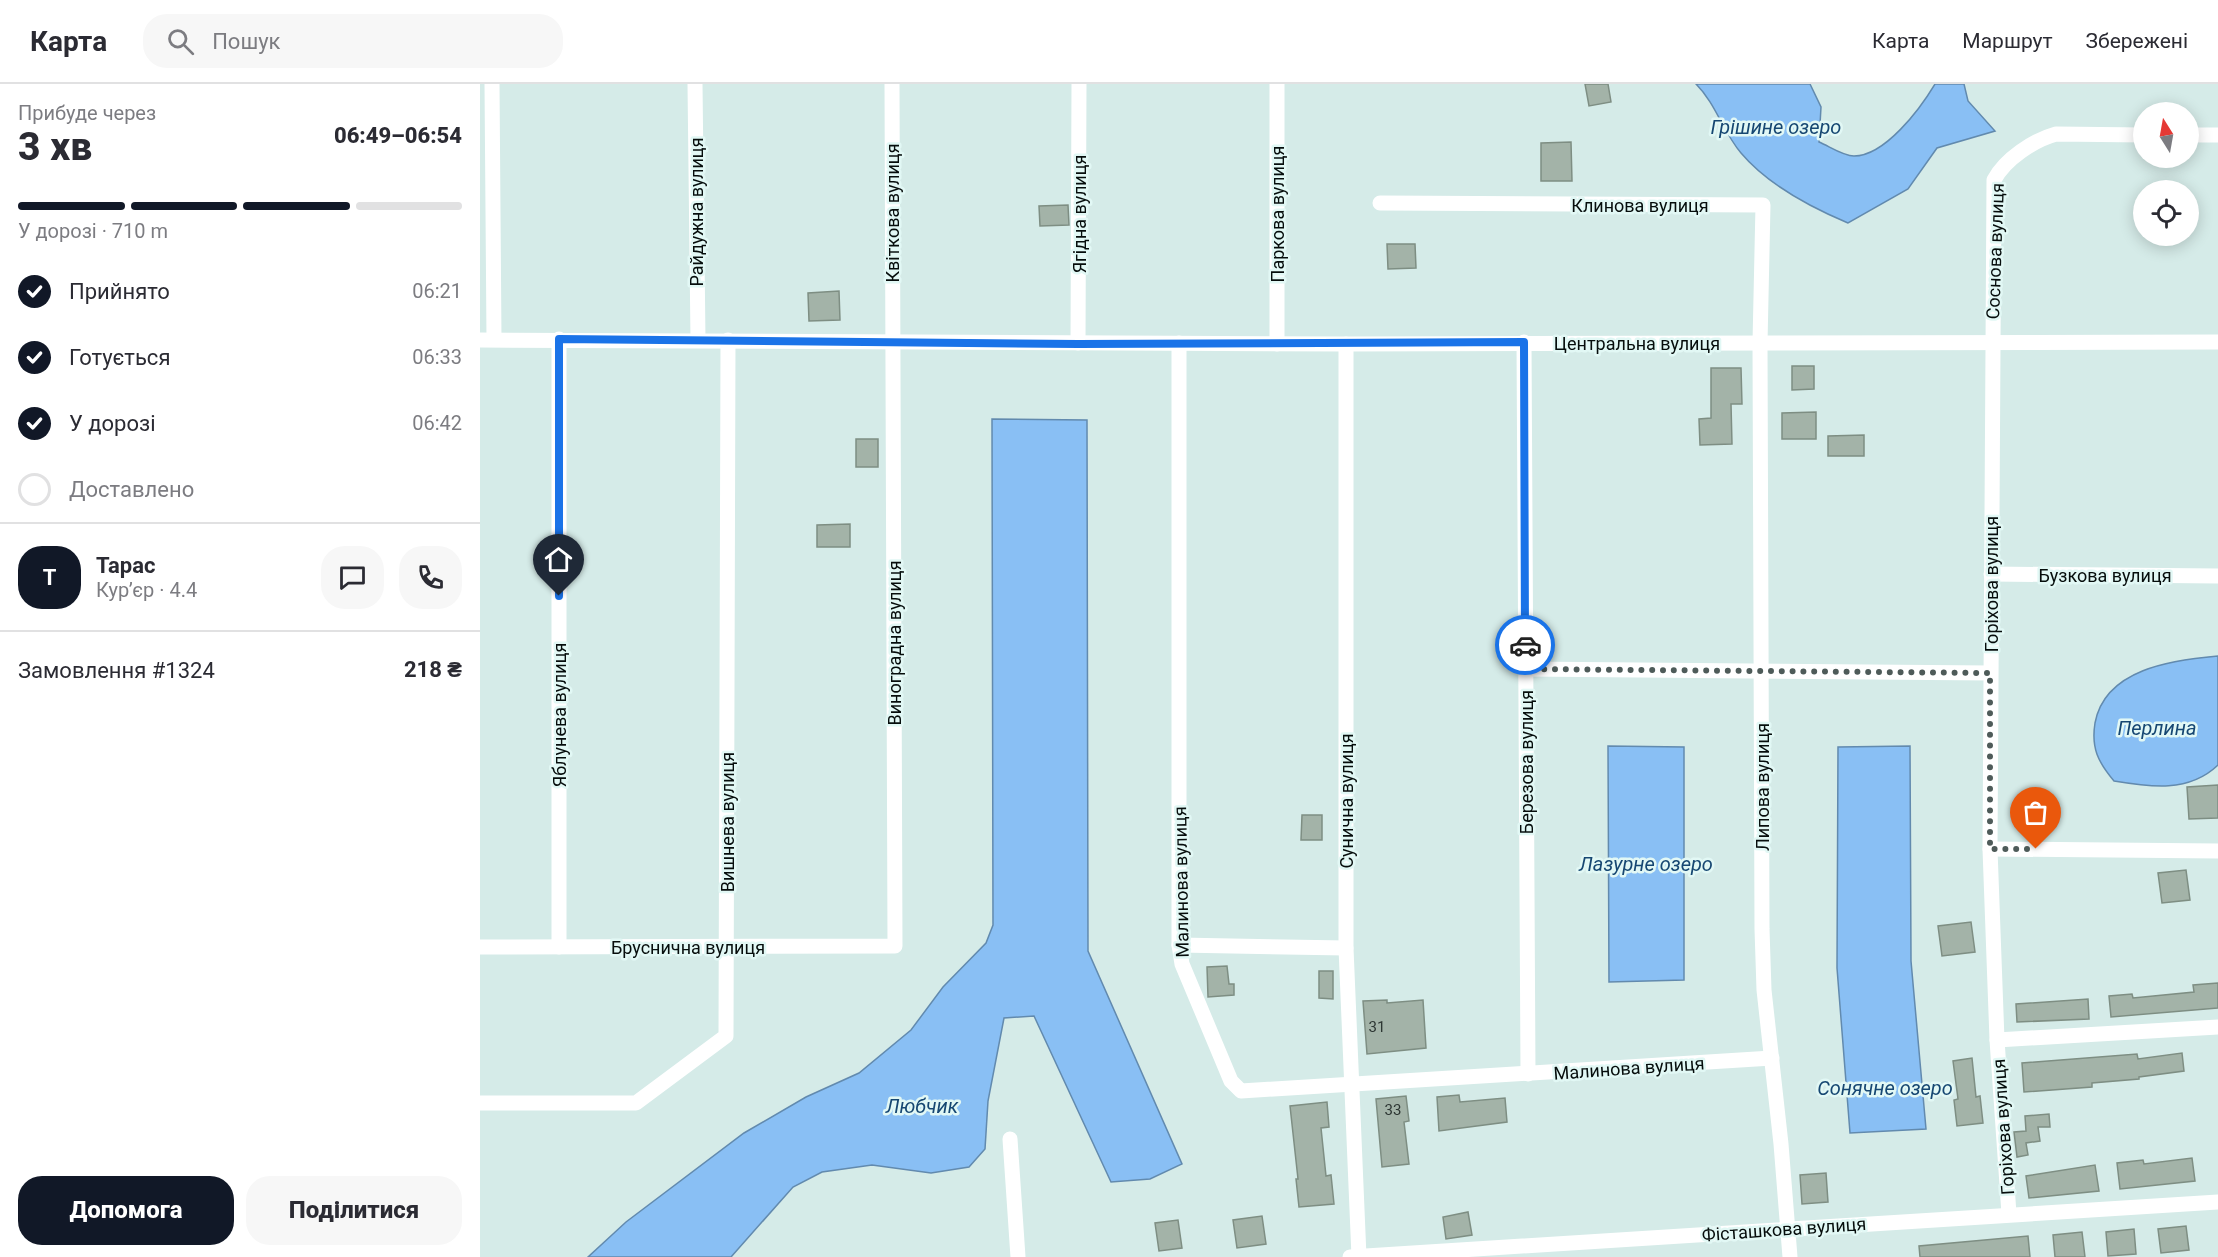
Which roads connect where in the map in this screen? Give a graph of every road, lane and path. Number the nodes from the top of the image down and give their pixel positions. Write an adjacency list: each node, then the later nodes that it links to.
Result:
1 (492, 84): 9 (street)
2 (695, 84): 12 (street, Райдужна вулиця)
3 (892, 84): 15 (street, Квіткова вулиця)
4 (1079, 84): 20 (street, Ягідна вулиця)
5 (1277, 84): 21 (street, Паркова вулиця)
6 (2133, 135): 23 (street, Соснова вулиця)
7 (2199, 135): 8 (street)
8 (2218, 135)
9 (487, 151): 13 (street)
10 (1380, 203): 19 (street, Клинова вулиця)
11 (559, 339): 12 (street, Центральна вулиця); 13 (street, Центральна вулиця); 34 (street, Яблунева вулиця)
12 (698, 339): 14 (street, Центральна вулиця)
13 (487, 340)
14 (728, 340): 15 (street, Центральна вулиця); 35 (street, Вишнева вулиця)
15 (892, 341): 20 (street, Центральна вулиця); 32 (street, Виноградна вулиця)
16 (1524, 342): 19 (street, Центральна вулиця); 22 (street, Центральна вулиця); 26 (street, Березова вулиця)
17 (2218, 342): 23 (street, Центральна вулиця)
18 (1179, 343): 20 (street, Центральна вулиця); 21 (street, Центральна вулиця); 31 (street, Малинова вулиця)
19 (1760, 343): 23 (street, Центральна вулиця); 27 (street, Липова вулиця)
20 (1078, 344)
21 (1277, 344): 22 (street, Центральна вулиця)
22 (1346, 344): 36 (street, Сунична вулиця)
23 (1992, 344): 24 (street, Горіхова вулиця)
24 (1991, 574): 25 (street, Бузкова вулиця); 28 (street, Горіхова вулиця)
25 (2218, 576)
26 (1525, 669): 27 (street); 40 (street, Березова вулиця)
27 (1762, 672): 28 (street); 39 (street, Липова вулиця)
28 (1990, 673): 29 (street, Горіхова вулиця)
29 (1990, 849): 30 (street); 38 (street, Горіхова вулиця)
30 (2218, 851)
31 (1179, 945): 36 (street); 41 (street, Малинова вулиця)
32 (895, 946): 35 (street, Бруснична вулиця)
33 (480, 947): 34 (street, Бруснична вулиця)
34 (559, 947): 35 (street, Бруснична вулиця)
35 (727, 947): 42 (street, Вишнева вулиця)
36 (1346, 948): 41 (street, Сунична вулиця)
37 (2218, 1027): 38 (street, Горіхова вулиця)
38 (1997, 1040): 45 (street, Горіхова вулиця)
39 (1772, 1058): 40 (street, Малинова вулиця); 46 (street, Липова вулиця)
40 (1528, 1074): 41 (street, Малинова вулиця)
41 (1352, 1083): 49 (street, Сунична вулиця)
42 (480, 1103)
43 (1010, 1139): 47 (street)
44 (2218, 1202): 45 (street, Фісташкова вулиця)
45 (2009, 1214): 46 (street, Фісташкова вулиця)
46 (1788, 1229): 49 (street, Фісташкова вулиця); 50 (street, Липова вулиця)
47 (1018, 1257)
48 (1350, 1257): 49 (street, Фісташкова вулиця)
49 (1359, 1257)
50 (1790, 1257)

